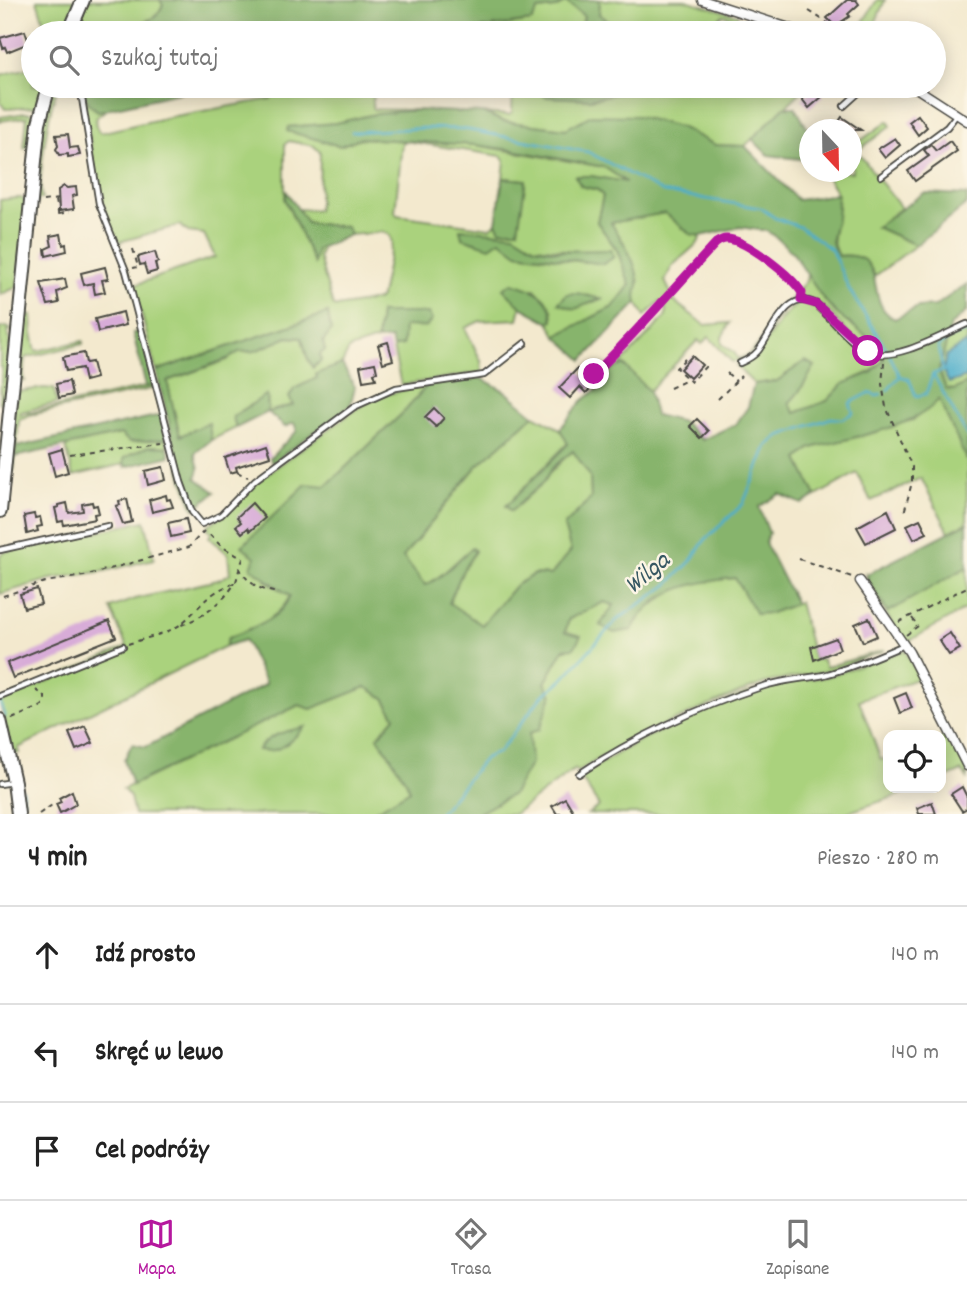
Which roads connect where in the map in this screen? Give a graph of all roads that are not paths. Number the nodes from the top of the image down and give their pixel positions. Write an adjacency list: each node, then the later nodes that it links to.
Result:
1 (83, 0): 3 (street)
2 (702, 0): 4 (street)
3 (74, 21)
4 (768, 21)
5 (46, 98): 15 (street)
6 (82, 98): 13 (lane)
7 (853, 98): 9 (lane)
8 (932, 98): 10 (street)
9 (844, 106)
10 (963, 116): 11 (lane)
11 (881, 176)
12 (967, 324): 14 (lane)
13 (525, 343)
14 (740, 363)
15 (1, 492): 16 (street)
16 (0, 512)
17 (108, 526): 18 (lane)
18 (0, 550)
19 (858, 579): 20 (street)
20 (902, 641): 24 (street); 25 (lane)
21 (123, 646): 22 (lane)
22 (0, 696)
23 (0, 721): 26 (street)
24 (967, 766)
25 (579, 774)
26 (14, 782): 27 (lane); 28 (street)
27 (0, 784)
28 (18, 814)

